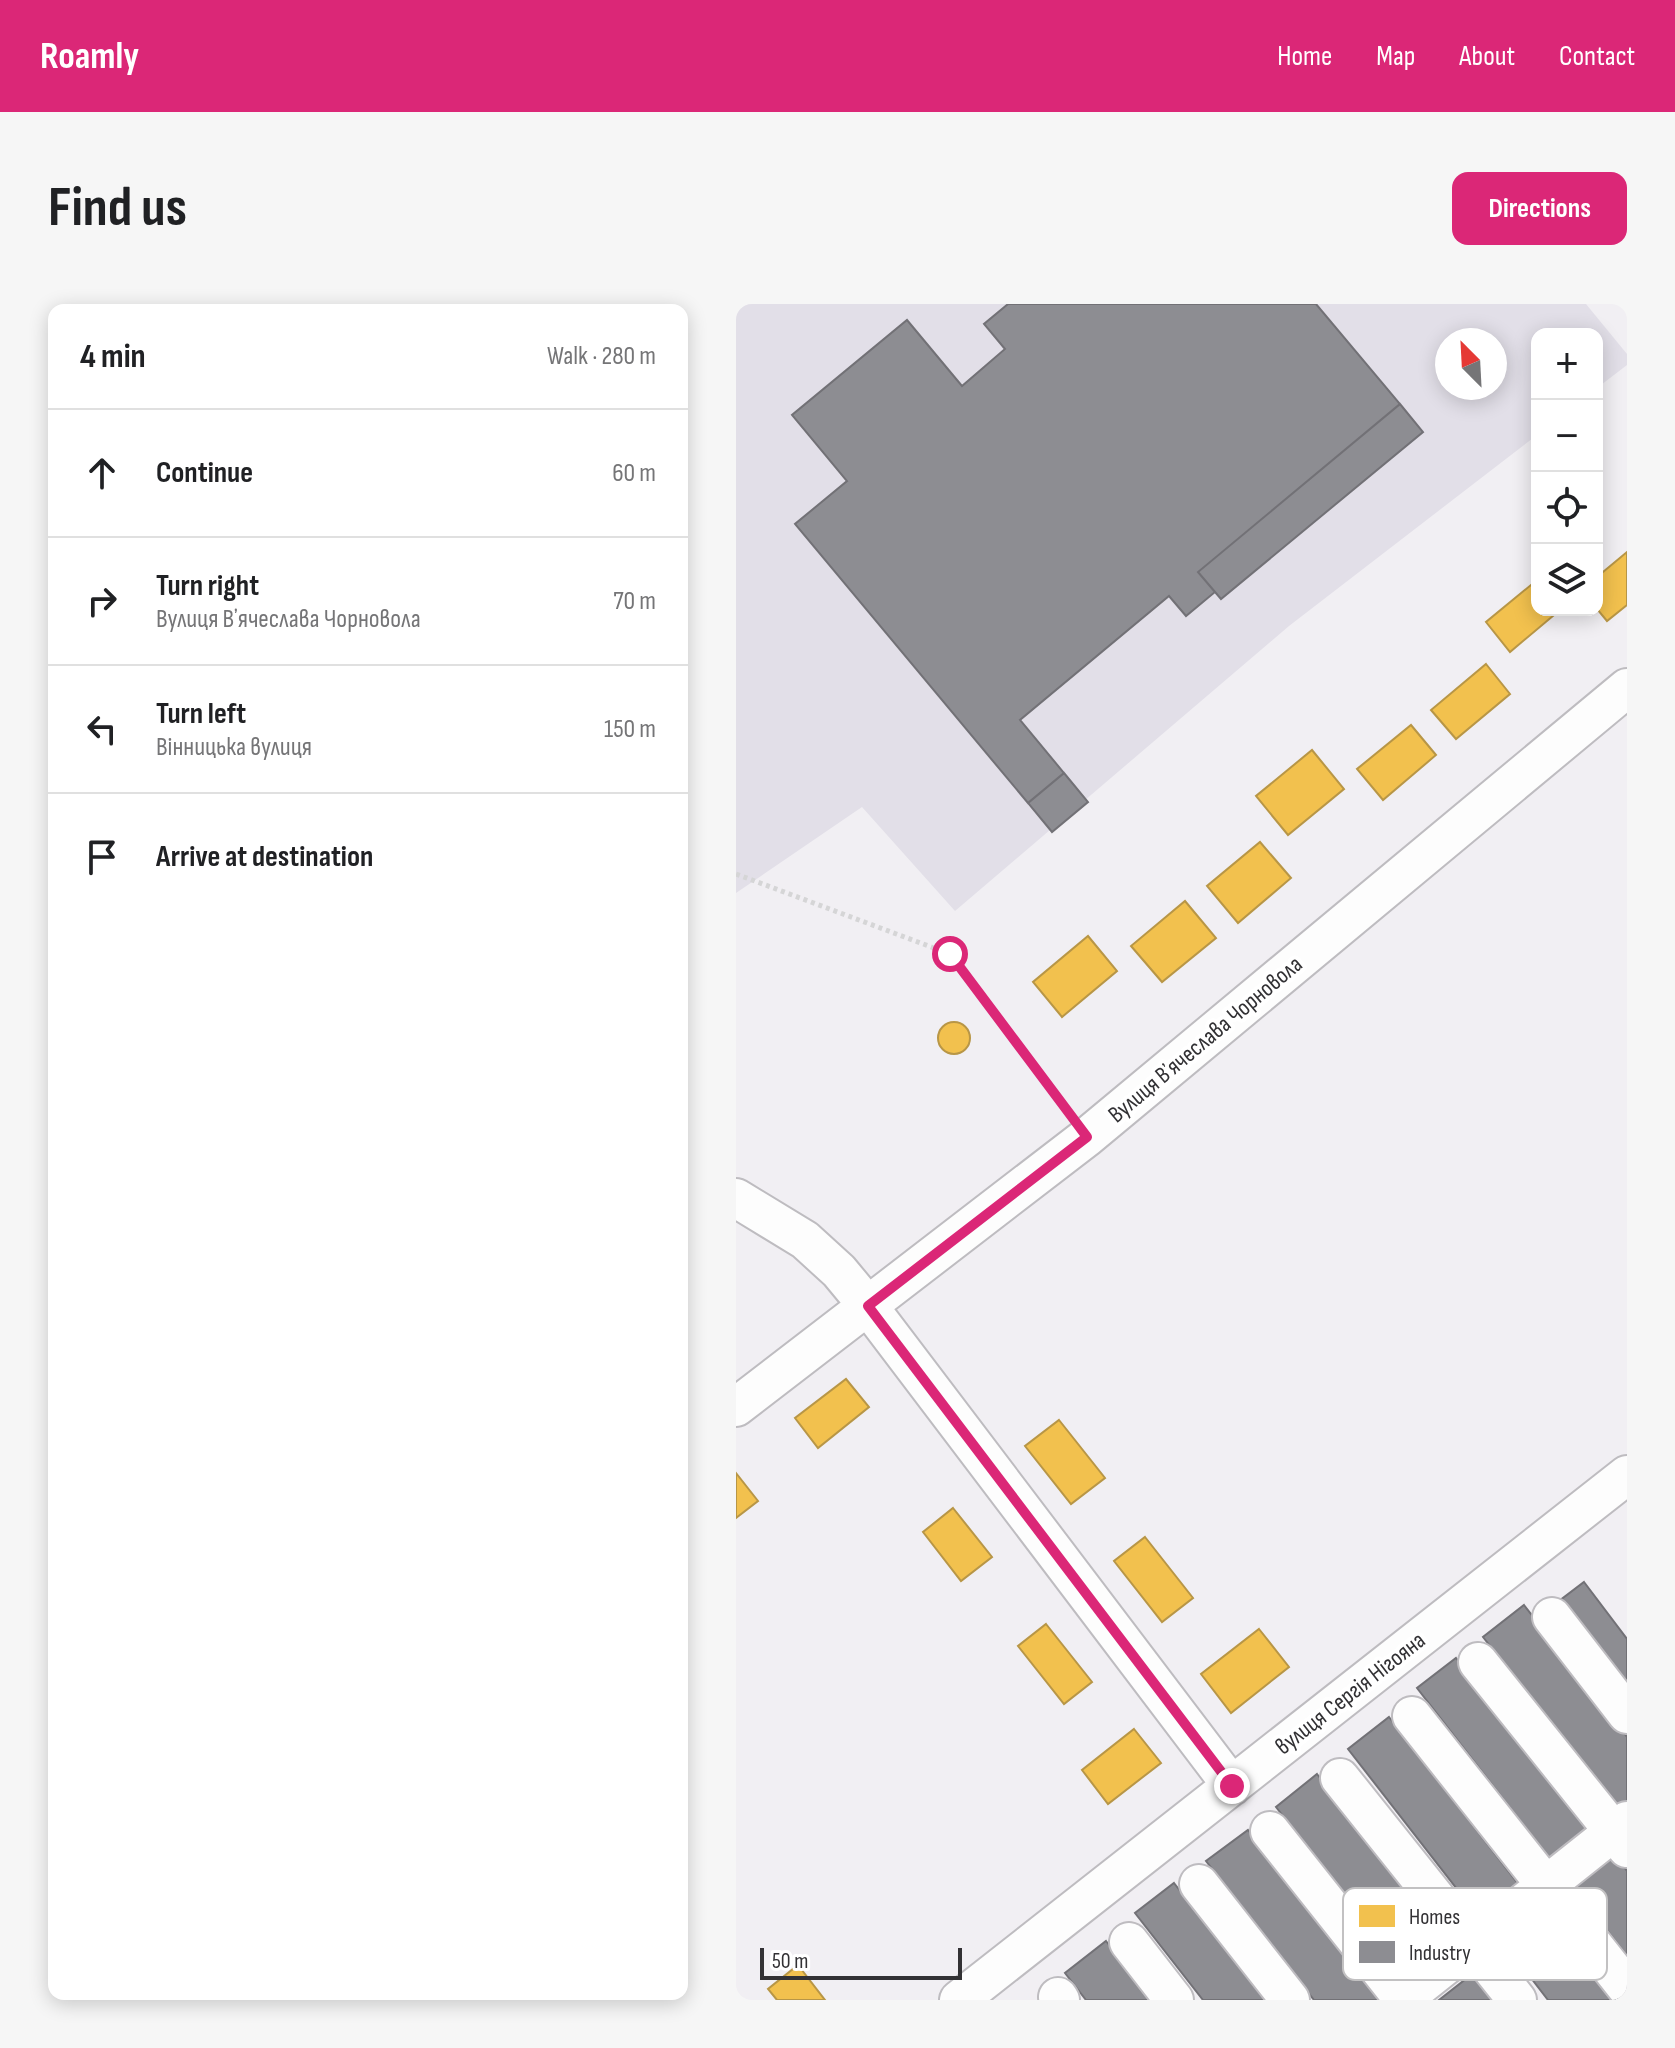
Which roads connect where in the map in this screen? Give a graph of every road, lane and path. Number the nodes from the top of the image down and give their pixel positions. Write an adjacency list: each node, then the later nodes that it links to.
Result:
1 (1627, 688): 3 (street, Вулиця Вʼячеслава Чорновола)
2 (736, 874): 3 (path)
3 (1087, 1137): 5 (street, Вулиця Вʼячеслава Чорновола)
4 (736, 1198): 5 (street)
5 (868, 1306): 6 (street, Вулиця Вʼячеслава Чорновола); 13 (street)
6 (736, 1407)
7 (1627, 1475): 13 (street, вулиця Сергія Нігояна)
8 (1552, 1617): 10 (street)
9 (1478, 1662): 15 (street)
10 (1627, 1714)
11 (1412, 1716): 17 (street)
12 (1340, 1778): 18 (street)
13 (1232, 1786): 27 (street, вулиця Сергія Нігояна)
14 (1270, 1831): 20 (street)
15 (1623, 1833): 17 (street)
16 (1199, 1884): 29 (street)
17 (1546, 1886): 19 (street)
18 (1427, 1888)
19 (1543, 1888)
20 (1343, 1924)
21 (1129, 1942): 28 (street)
22 (1607, 1963): 26 (street)
23 (1387, 1980): 30 (street)
24 (1428, 1980): 30 (street)
25 (1501, 1980): 31 (street)
26 (1627, 1988)
27 (959, 2000)
28 (1174, 2000)
29 (1290, 2000)
30 (1403, 2000)
31 (1517, 2000)

